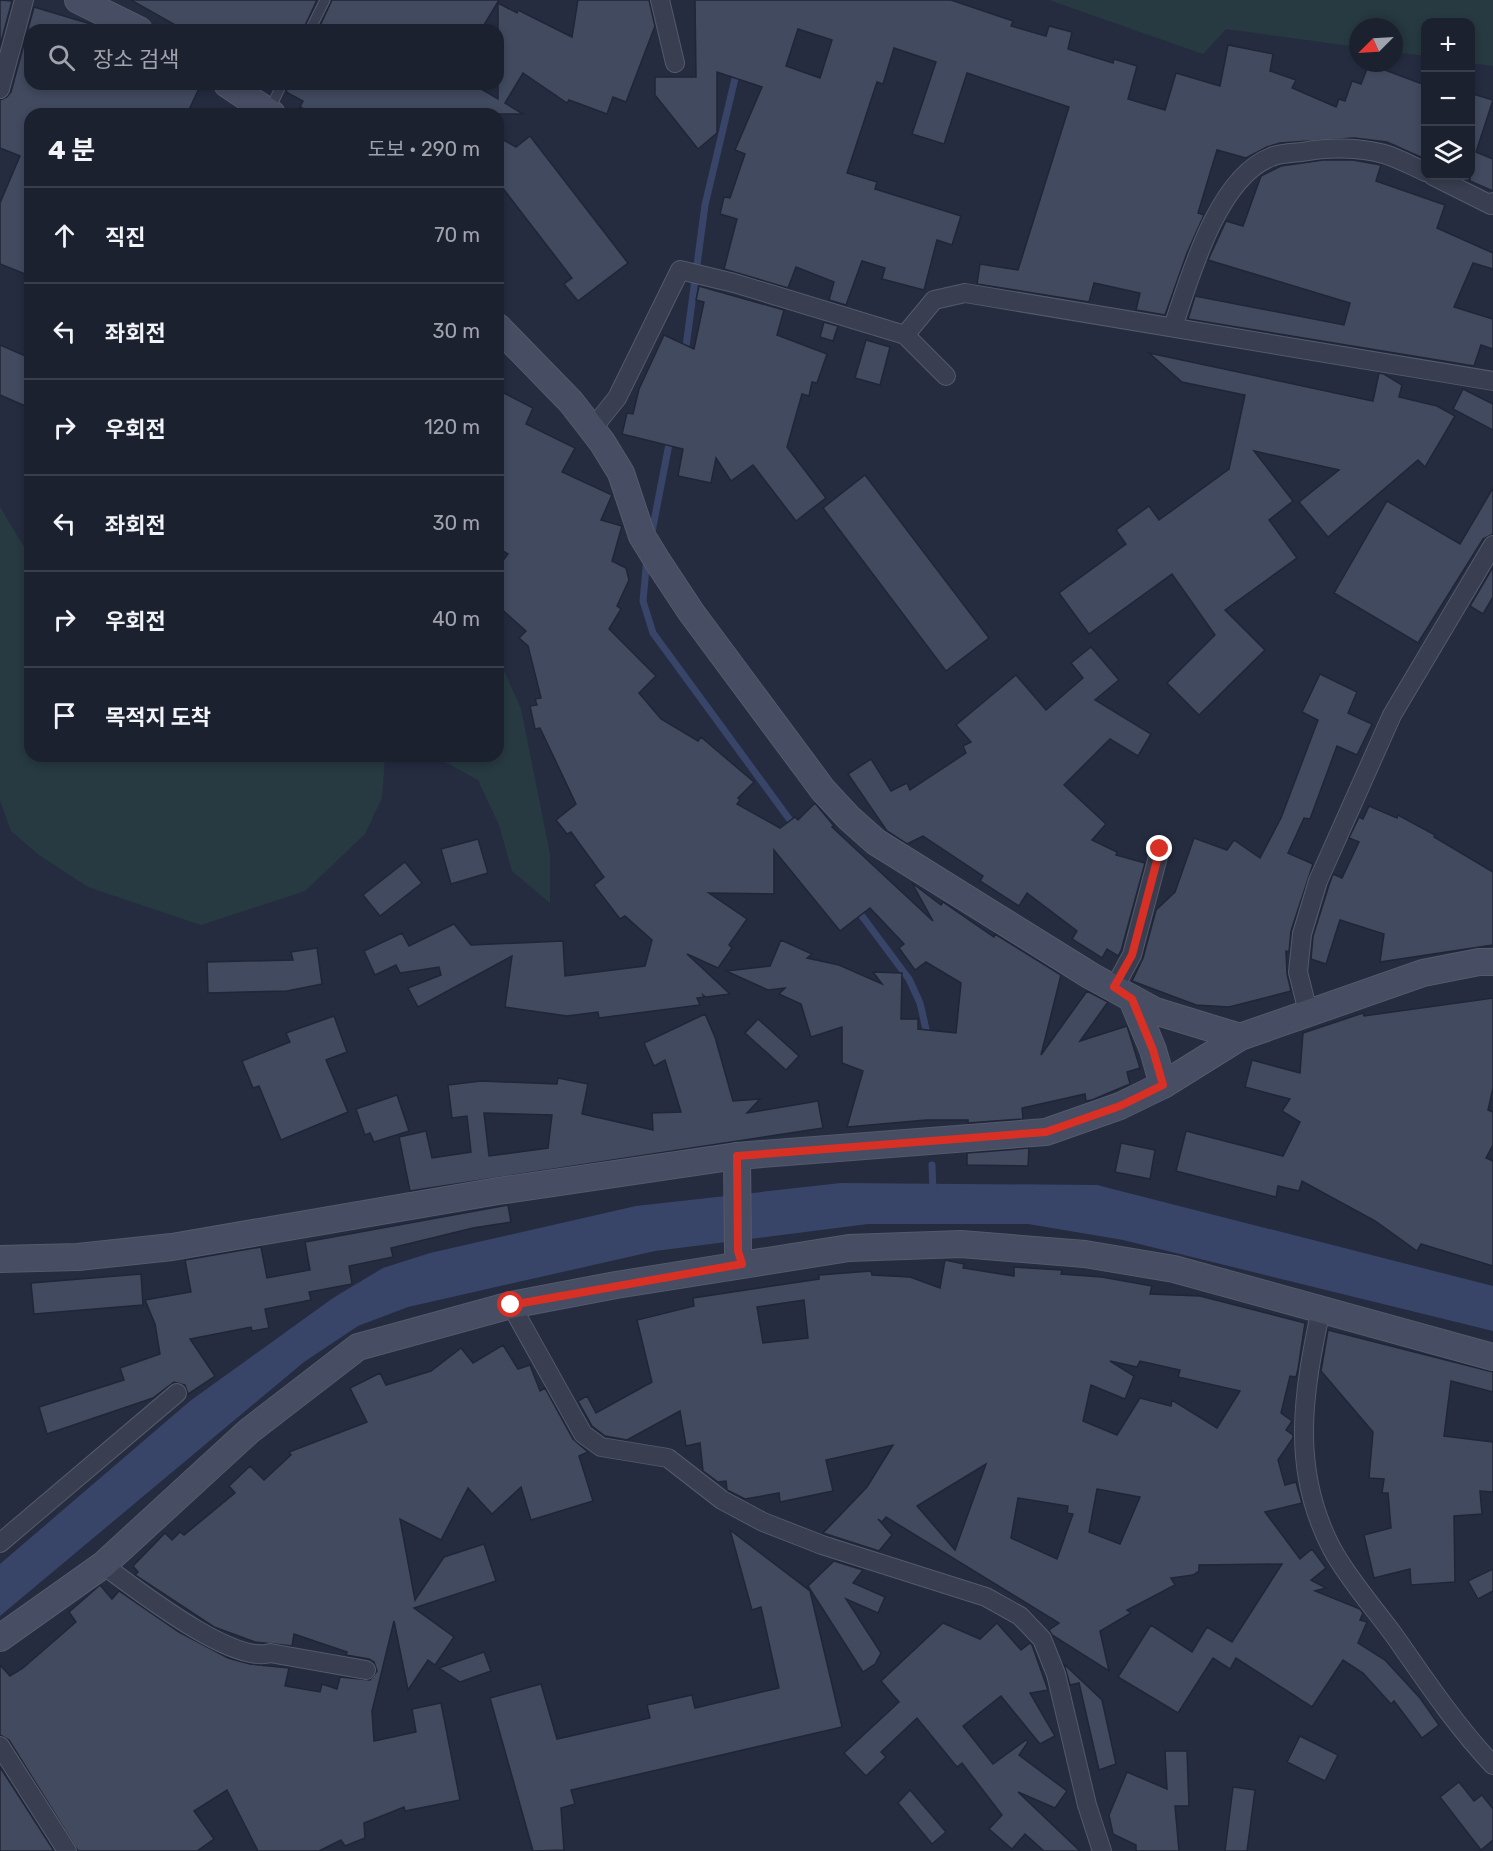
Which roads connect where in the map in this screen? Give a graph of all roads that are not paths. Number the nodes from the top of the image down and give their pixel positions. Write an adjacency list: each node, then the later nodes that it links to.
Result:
1 (24, 0): 8 (street)
2 (78, 0): 5 (street)
3 (325, 0): 6 (lane)
4 (660, 0): 7 (street)
5 (127, 24)
6 (313, 24)
7 (675, 63)
8 (0, 89)
9 (236, 90): 11 (street)
10 (280, 90): 12 (lane)
11 (263, 108)
12 (273, 108)
13 (1421, 170): 16 (street)
14 (1440, 180): 15 (street)
15 (1493, 202)
16 (1173, 327): 18 (street); 20 (street)
17 (504, 333): 21 (street)
18 (905, 335): 19 (street); 21 (street)
19 (946, 376)
20 (1493, 381)
21 (592, 429): 25 (street)
22 (1493, 545): 26 (street)
23 (1160, 849): 25 (street)
24 (1493, 962): 26 (street)
25 (1123, 993): 27 (street); 28 (street)
26 (1313, 1011): 27 (street)
27 (1240, 1037): 28 (street)
28 (1163, 1085): 29 (street)
29 (737, 1164): 30 (street); 31 (street)
30 (740, 1257): 32 (street); 33 (street)
31 (0, 1259)
32 (511, 1305): 37 (street); 43 (street)
33 (1322, 1309): 34 (street); 41 (street)
34 (1493, 1357)
35 (177, 1393): 36 (street)
36 (0, 1543)
37 (103, 1565): 38 (street); 39 (street)
38 (0, 1638)
39 (366, 1670)
40 (0, 1746): 42 (street)
41 (1493, 1764)
42 (67, 1851)
43 (1102, 1851)

